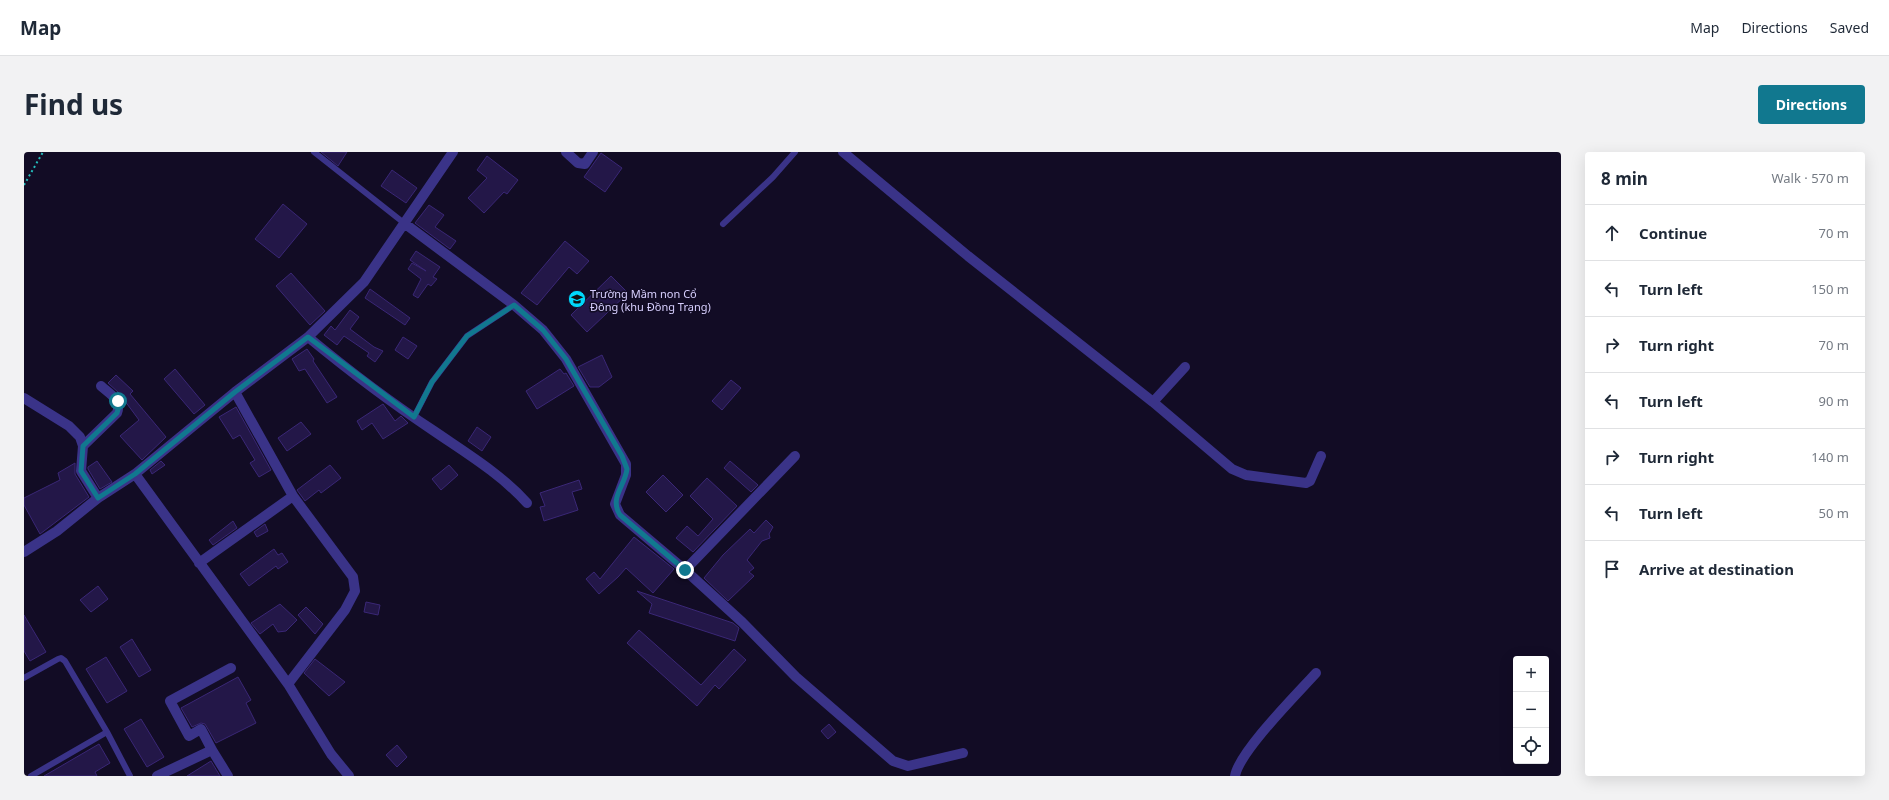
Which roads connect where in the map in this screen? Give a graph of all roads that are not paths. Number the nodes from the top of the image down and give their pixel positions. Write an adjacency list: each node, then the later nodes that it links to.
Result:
1 (315, 152): 7 (lane)
2 (453, 152): 7 (street)
3 (566, 152): 4 (street)
4 (593, 152)
5 (795, 152): 8 (lane)
6 (843, 152): 15 (street)
7 (404, 223): 9 (street); 10 (street)
8 (723, 224)
9 (514, 305): 16 (lane); 26 (street)
10 (308, 337): 13 (street); 16 (street)
11 (1185, 367): 15 (street)
12 (102, 386): 17 (street)
13 (235, 392): 20 (street); 21 (street)
14 (24, 398): 17 (street)
15 (1153, 402): 19 (street)
16 (414, 417): 23 (street)
17 (83, 446): 22 (street)
18 (795, 456): 26 (street)
19 (1321, 456)
20 (135, 474): 22 (street); 25 (street)
21 (293, 496): 25 (street); 30 (street)
22 (98, 498): 24 (street)
23 (527, 503)
24 (24, 552)
25 (199, 563): 30 (street)
26 (685, 570): 33 (street)
27 (231, 668): 32 (street)
28 (1316, 673): 39 (street)
29 (24, 678): 31 (lane)
30 (288, 684): 38 (street)
31 (107, 732): 34 (lane); 35 (lane)
32 (212, 750): 36 (street); 37 (street)
33 (963, 753)
34 (31, 776)
35 (130, 776)
36 (157, 776)
37 (228, 776)
38 (349, 776)
39 (1235, 776)

